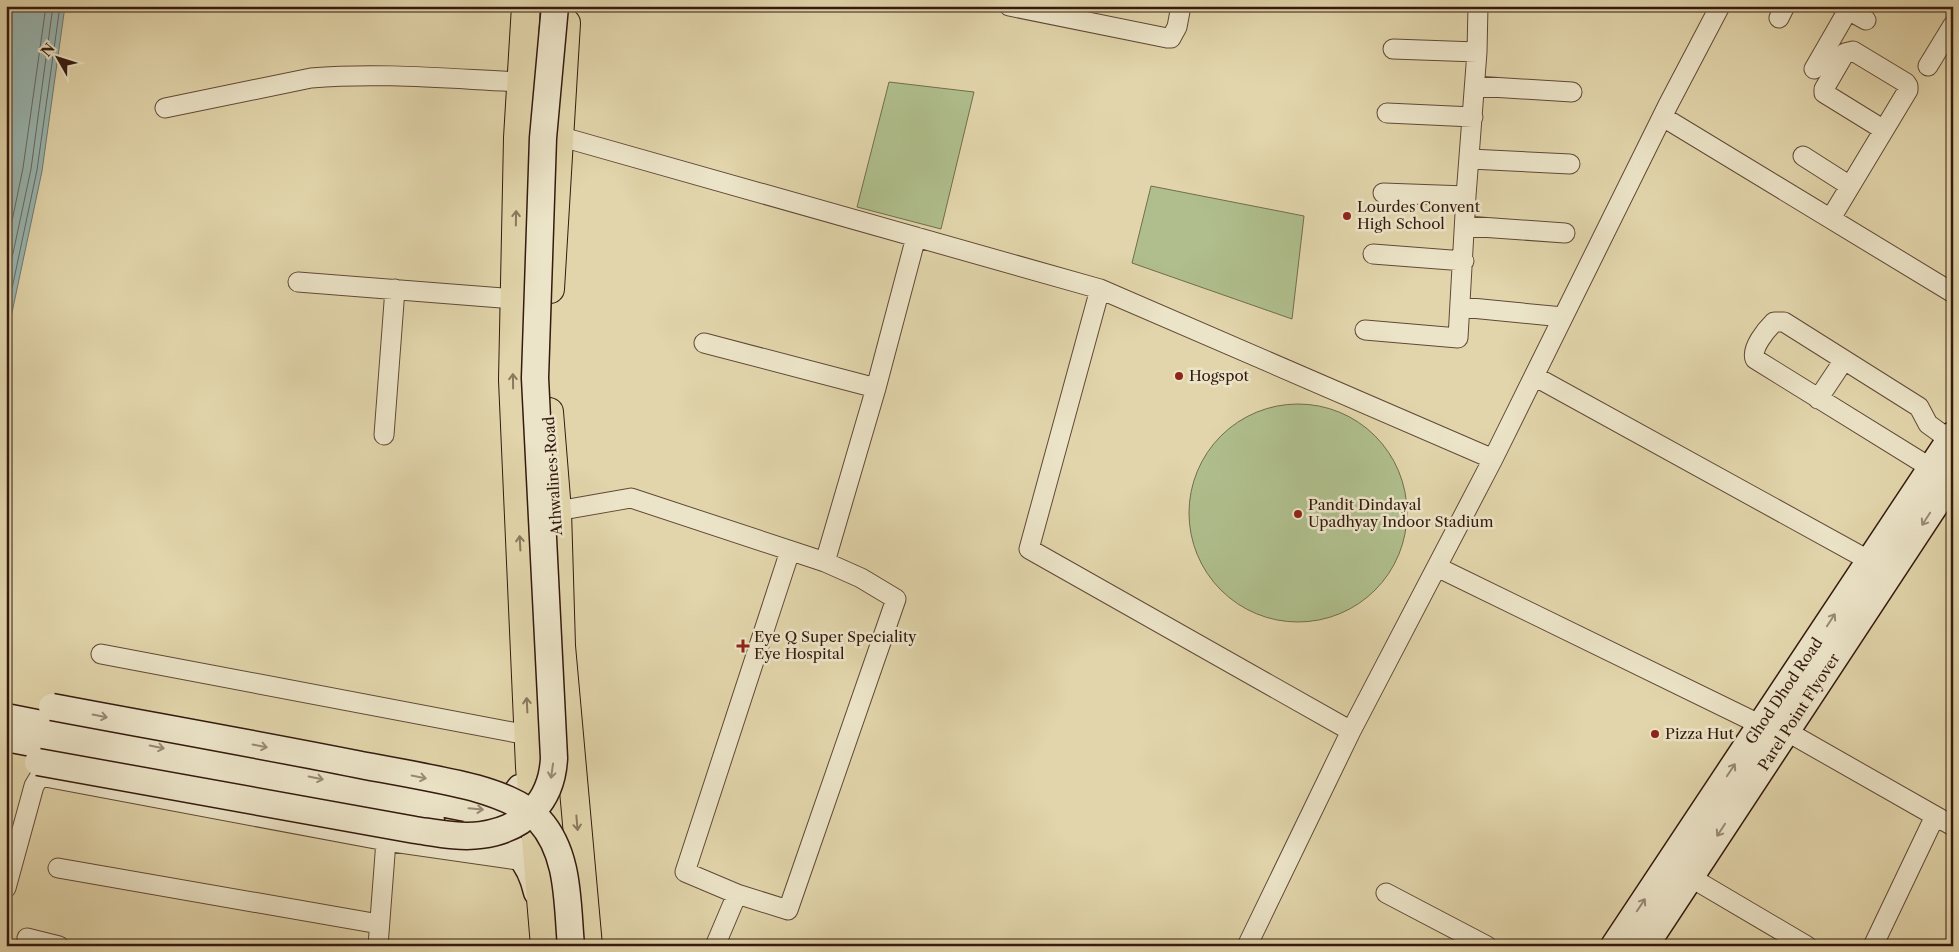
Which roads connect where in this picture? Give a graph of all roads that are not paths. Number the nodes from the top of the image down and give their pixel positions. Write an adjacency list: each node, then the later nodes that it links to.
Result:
1 (526, 6): 15 (main road)
2 (555, 6): 68 (main road, one-way to 68, bridge)
3 (567, 6): 24 (main road, Athwalines Road)
4 (1009, 6): 5 (street)
5 (1181, 6)
6 (1478, 6): 12 (street)
7 (1720, 6): 21 (street)
8 (1845, 8): 9 (street); 14 (street)
9 (1866, 20)
10 (1953, 26): 13 (street)
11 (1393, 49): 12 (street)
12 (1477, 52): 16 (street)
13 (1928, 66)
14 (1814, 69)
15 (522, 82): 18 (street); 22 (main road)
16 (1475, 86): 17 (street); 20 (street)
17 (1572, 92)
18 (165, 108)
19 (1386, 113): 20 (street)
20 (1473, 117): 26 (street)
21 (1663, 117): 31 (street); 43 (street)
22 (519, 124): 24 (street); 41 (main road, one-way to 22)
23 (1884, 130): 23 (street); 28 (street)
24 (558, 136): 34 (street); 54 (main road, Athwalines Road)
25 (1803, 156): 28 (street)
26 (1470, 159): 27 (street); 30 (street)
27 (1570, 164)
28 (1850, 186): 31 (street)
29 (1383, 193): 30 (street)
30 (1466, 196): 32 (street)
31 (1831, 218): 40 (street)
32 (1466, 226): 33 (street); 36 (street)
33 (1565, 233)
34 (916, 237): 38 (street); 48 (street)
35 (1373, 254): 36 (street)
36 (1464, 261): 42 (street)
37 (298, 282): 39 (street)
38 (1100, 289): 52 (street); 64 (street)
39 (395, 290): 41 (street); 50 (street)
40 (1953, 293)
41 (514, 299): 60 (main road, one-way to 41)
42 (1461, 306): 43 (street); 44 (street)
43 (1563, 317): 47 (street)
44 (1366, 330)
45 (704, 343): 48 (street)
46 (1844, 360): 49 (street); 49 (street); 51 (street)
47 (1534, 376): 52 (street); 56 (street)
48 (876, 388): 57 (street)
49 (1818, 399): 53 (street)
50 (384, 436)
51 (1951, 437): 53 (main road, Ghod Dhod Road)
52 (1493, 459): 58 (street)
53 (1947, 478): 56 (main road, Ghod Dhod Road); 65 (main road, Parel Point Flyover, one-way to 65)
54 (557, 511): 55 (street); 59 (main road, Athwalines Road)
55 (790, 551): 57 (street); 78 (street)
56 (1870, 561): 63 (main road, Ghod Dhod Road, one-way to 56)
57 (825, 562): 78 (street)
58 (1437, 567): 63 (street); 64 (street)
59 (559, 590): 60 (main road); 86 (main road, Athwalines Road, one-way to 86)
60 (522, 592): 66 (main road, one-way to 60)
61 (101, 654): 66 (street)
62 (6, 715): 69 (main road, one-way to 69); 85 (main road, one-way to 85, bridge)
63 (1761, 725): 65 (street); 89 (main road, Ghod Dhod Road, one-way to 63)
64 (1351, 730): 81 (street)
65 (1786, 731): 70 (street); 75 (main road, Parel Point Flyover, one-way to 75)
66 (528, 735): 69 (main road)
67 (6, 738): 73 (main road)
68 (6, 744)
69 (530, 767): 73 (main road)
70 (1935, 816): 71 (street); 92 (street)
71 (1953, 826)
72 (386, 841): 73 (street); 76 (street); 79 (street)
73 (532, 862): 84 (main road)
74 (58, 868): 79 (street)
75 (1690, 877): 90 (main road, Parel Point Flyover); 91 (street)
76 (6, 888)
77 (1386, 893): 88 (street)
78 (737, 894): 87 (street)
79 (379, 924): 83 (street)
80 (27, 938): 82 (street)
81 (1248, 945)
82 (59, 946)
83 (378, 946)
84 (545, 946)
85 (571, 946)
86 (588, 946)
87 (715, 946)
88 (1487, 946)
89 (1614, 946)
90 (1645, 946)
91 (1807, 946)
92 (1874, 946)

